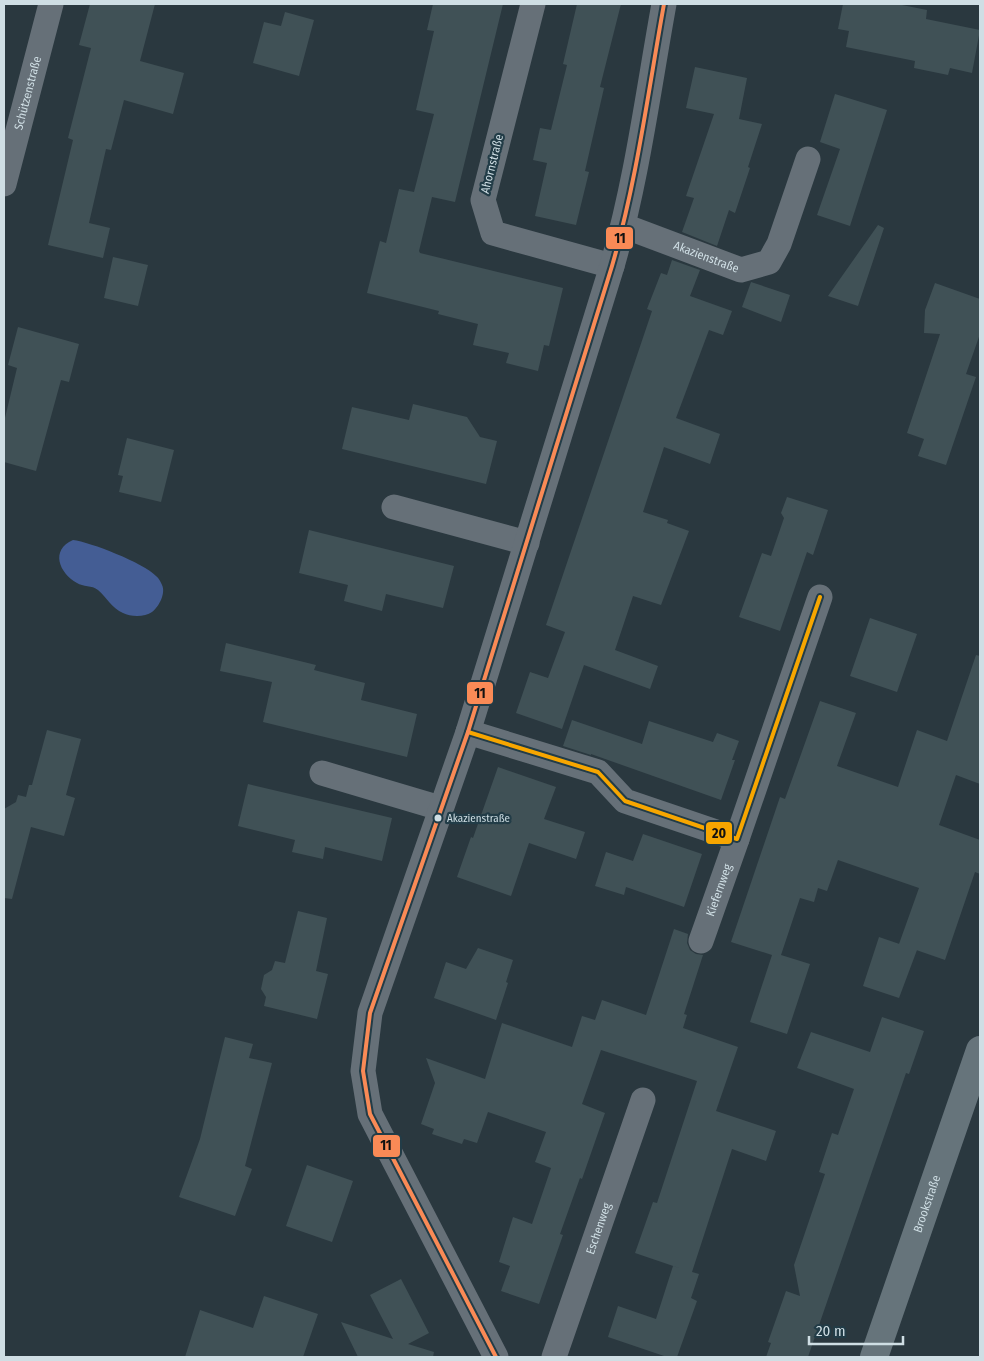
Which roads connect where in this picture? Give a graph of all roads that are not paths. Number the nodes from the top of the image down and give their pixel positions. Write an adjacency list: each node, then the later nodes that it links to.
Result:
1 (51, 4): 5 (street, Schützenstraße)
2 (533, 4): 7 (street, Ahornstraße)
3 (664, 4): 6 (street)
4 (808, 159): 6 (street, Akazienstraße)
5 (4, 184)
6 (624, 226): 7 (street)
7 (612, 266): 9 (street)
8 (394, 507): 9 (street)
9 (527, 543): 11 (street)
10 (820, 597): 14 (street, Kiefernweg)
11 (468, 732): 13 (street); 14 (street)
12 (322, 773): 13 (street)
13 (440, 808): 18 (street)
14 (737, 839): 15 (street, Kiefernweg)
15 (701, 941)
16 (980, 1050): 20 (main road, Brookstraße)
17 (643, 1100): 19 (street, Eschenweg)
18 (496, 1357)
19 (554, 1357)
20 (874, 1357)

